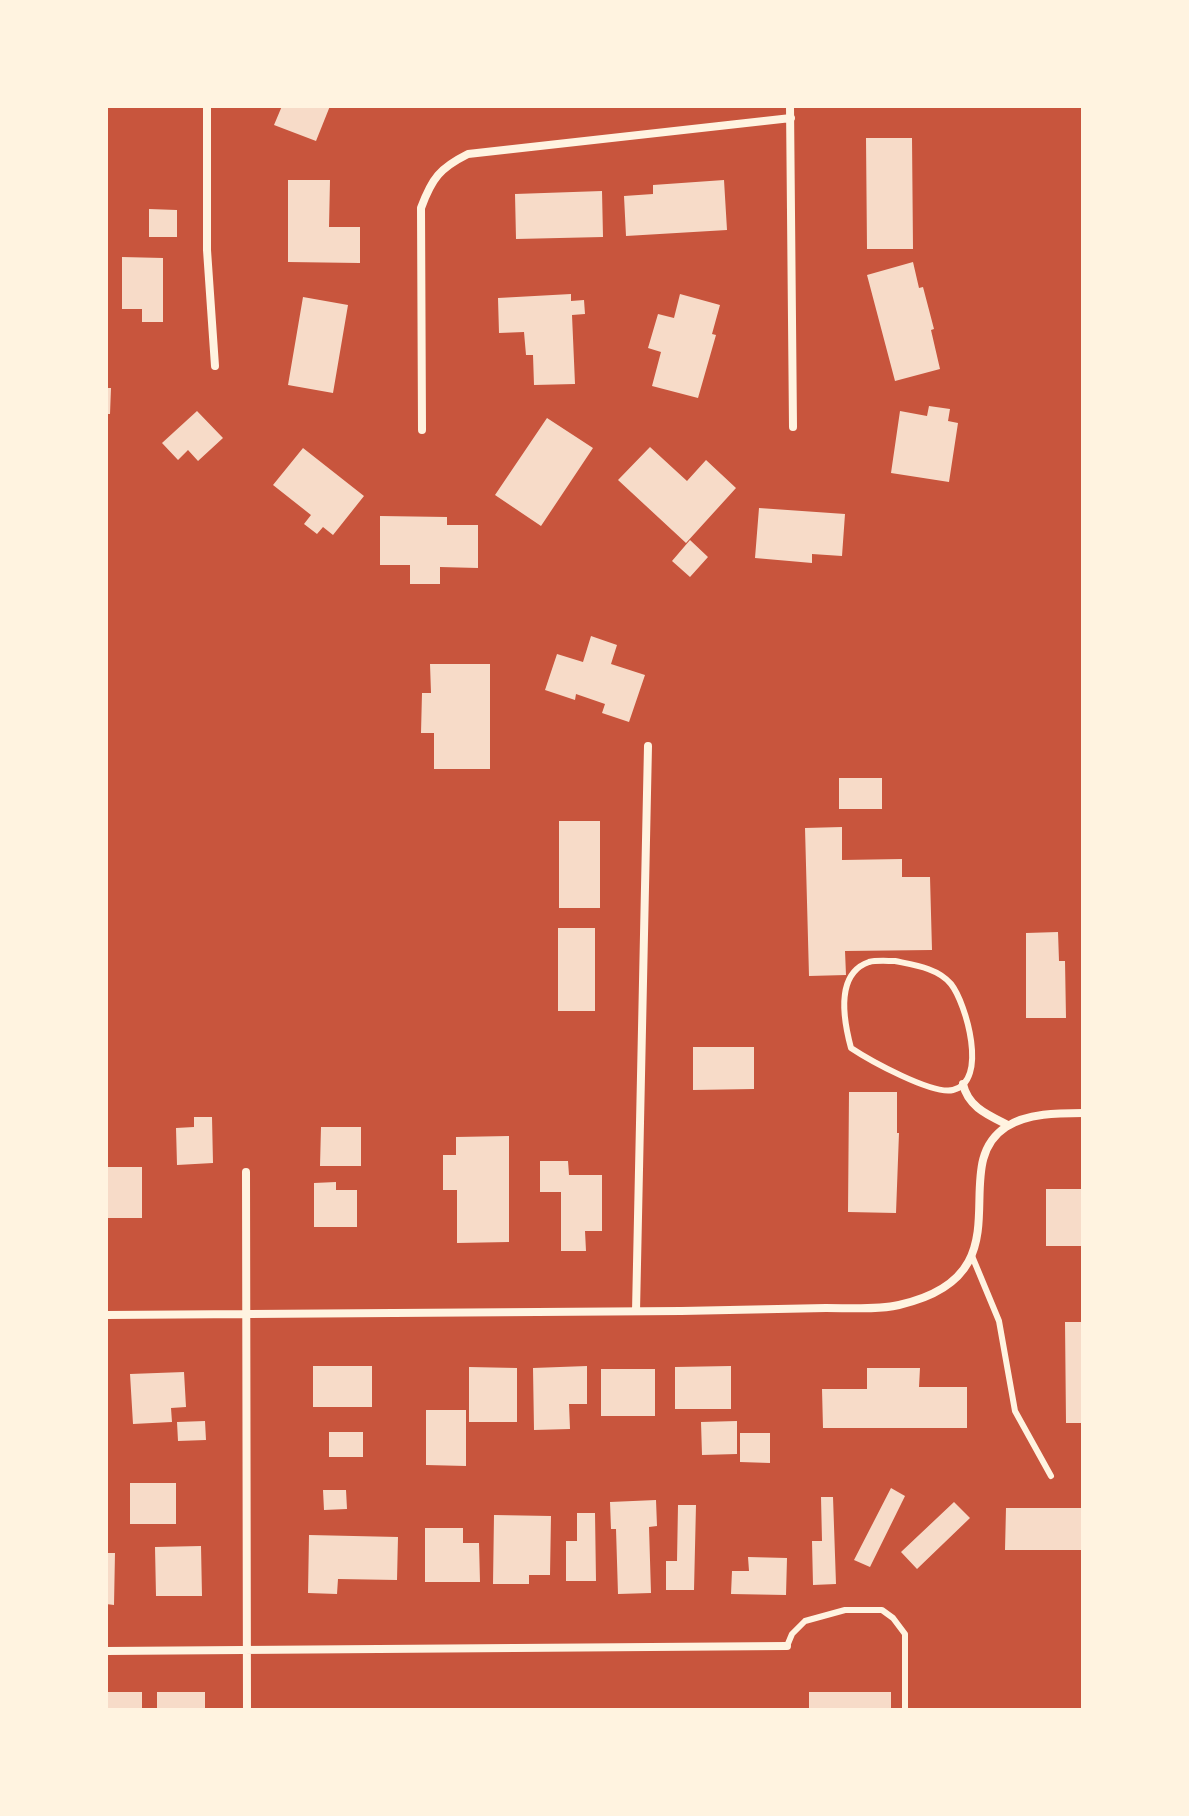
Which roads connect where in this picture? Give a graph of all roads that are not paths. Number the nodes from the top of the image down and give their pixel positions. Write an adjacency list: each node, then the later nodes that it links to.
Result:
1 (207, 106): 4 (street)
2 (790, 106): 3 (street)
3 (791, 118): 5 (street); 6 (street)
4 (215, 366)
5 (793, 427)
6 (422, 430)
7 (648, 746): 13 (street)
8 (963, 1084): 8 (lane); 10 (street)
9 (1083, 1113): 10 (street)
10 (1008, 1125): 12 (street)
11 (246, 1172): 14 (street)
12 (972, 1256): 13 (street); 16 (lane)
13 (636, 1311): 14 (street)
14 (246, 1313): 15 (street); 18 (street)
15 (106, 1315)
16 (1051, 1476)
17 (787, 1646): 18 (street); 21 (lane)
18 (246, 1650): 19 (street); 20 (street)
19 (106, 1651)
20 (247, 1710)
21 (905, 1710)

